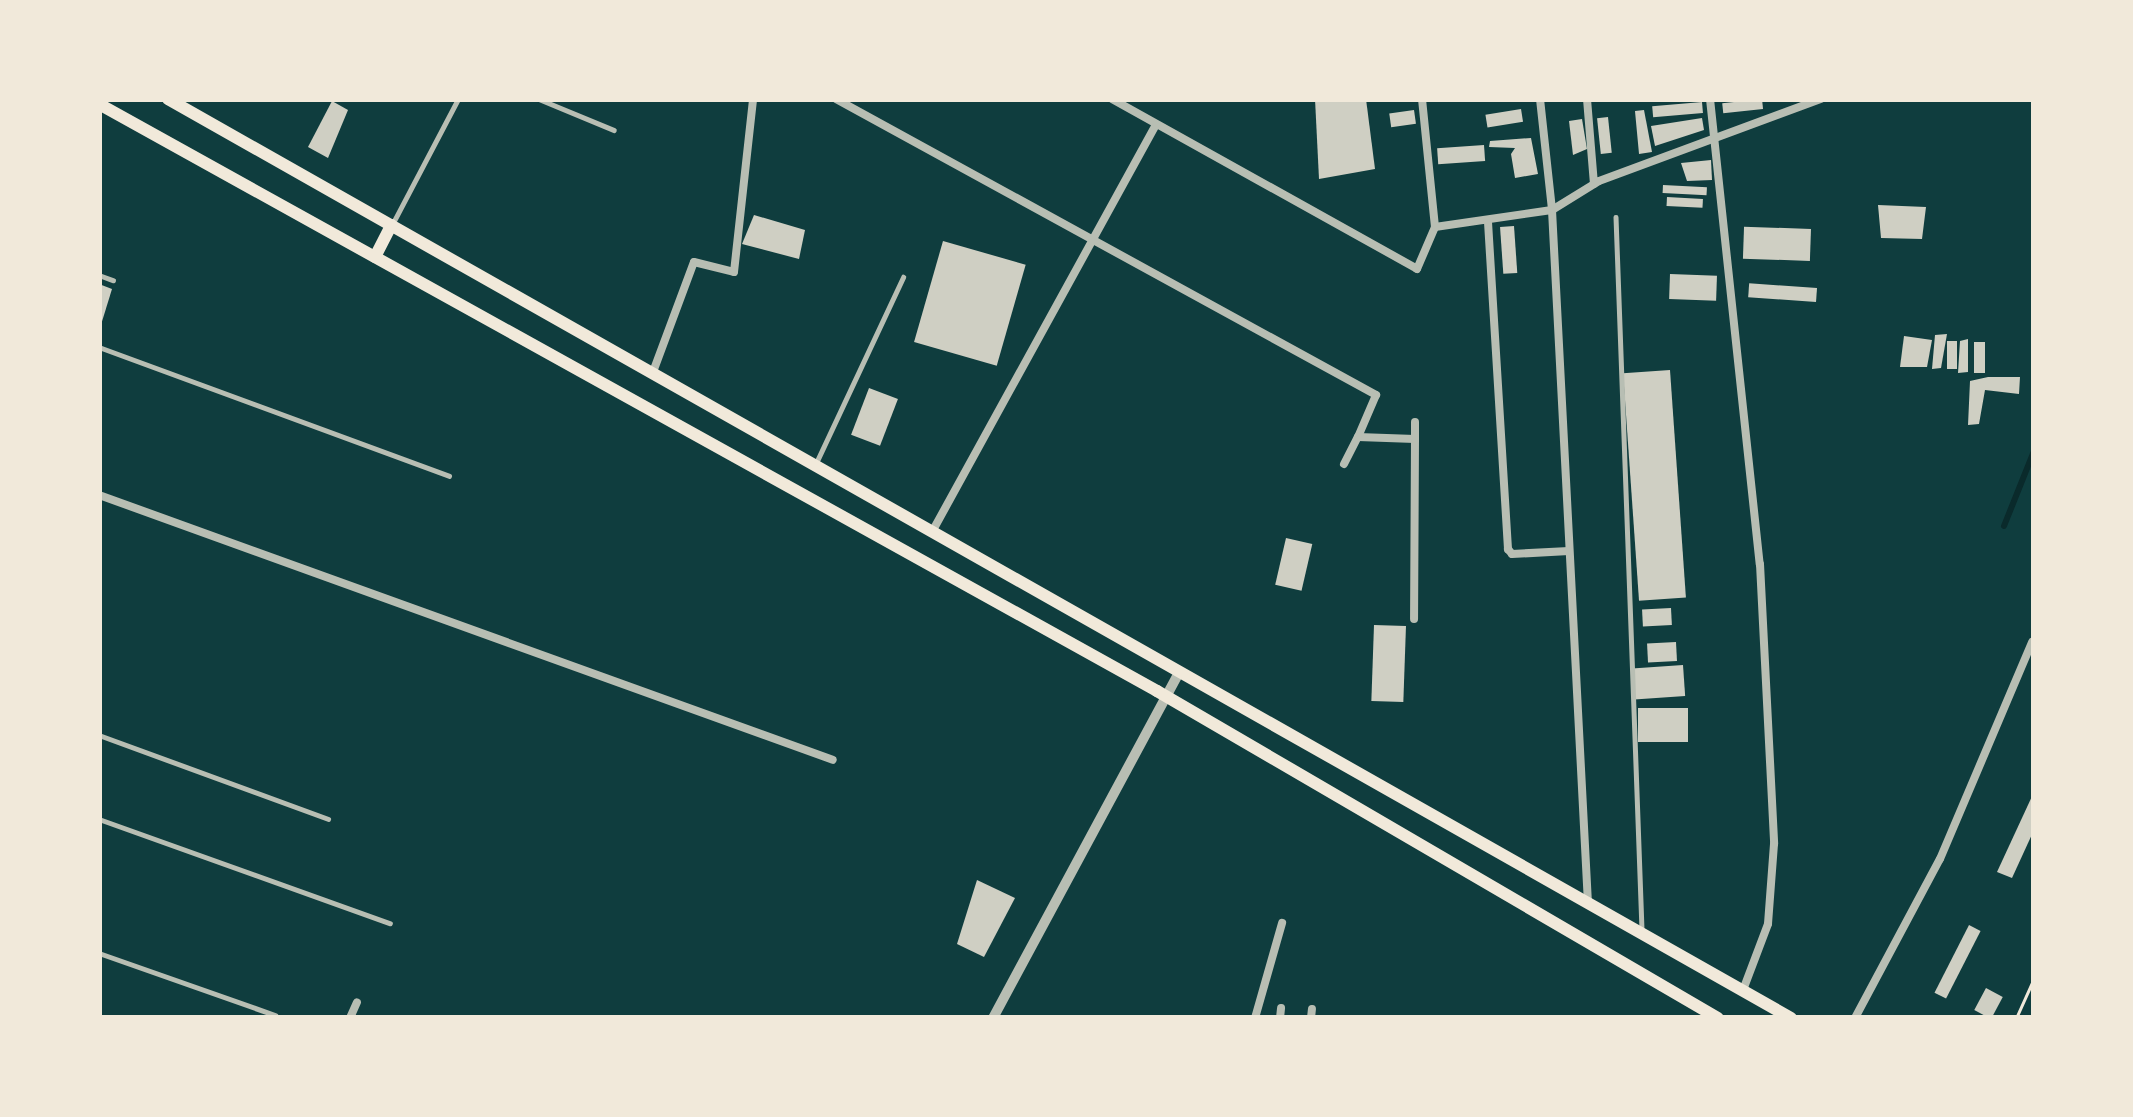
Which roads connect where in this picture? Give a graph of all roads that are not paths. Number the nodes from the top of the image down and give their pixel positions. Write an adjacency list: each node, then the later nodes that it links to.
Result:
1 (168, 99): 20 (main road)
2 (458, 99): 20 (lane)
3 (539, 99): 14 (lane)
4 (753, 99): 28 (street)
5 (836, 99): 22 (street)
6 (1112, 99): 13 (street)
7 (1422, 99): 21 (street)
8 (1540, 99): 17 (street)
9 (1587, 99): 16 (street)
10 (1710, 99): 15 (street)
11 (1821, 99): 15 (street)
12 (99, 104): 23 (main road)
13 (1156, 123): 21 (street); 22 (street)
14 (614, 130)
15 (1716, 140): 16 (street); 51 (street)
16 (1594, 184): 17 (street)
17 (1552, 210): 19 (street); 37 (street)
18 (1616, 218): 49 (lane)
19 (1488, 222): 21 (street); 37 (street)
20 (391, 226): 23 (main road); 28 (main road)
21 (1435, 227)
22 (1090, 242): 30 (street); 36 (street)
23 (375, 257): 41 (main road)
24 (99, 275): 26 (lane)
25 (903, 277): 33 (lane)
26 (113, 280)
27 (99, 347): 34 (lane)
28 (652, 374): 33 (main road)
29 (1415, 422): 31 (street)
30 (1358, 437): 31 (street); 32 (street)
31 (1414, 439): 38 (street)
32 (1344, 464)
33 (814, 466): 36 (main road)
34 (449, 476)
35 (99, 495): 43 (street)
36 (932, 533): 40 (main road)
37 (1569, 551): 46 (street)
38 (1414, 619)
39 (2032, 642): 59 (street)
40 (1179, 674): 41 (street); 46 (main road)
41 (1166, 696): 53 (street); 55 (main road)
42 (99, 735): 45 (lane)
43 (832, 760)
44 (99, 819): 47 (lane)
45 (328, 819)
46 (1588, 906): 49 (main road)
47 (390, 922)
48 (1282, 923): 57 (street)
49 (1642, 937): 51 (main road)
50 (99, 953): 54 (lane)
51 (1742, 992): 58 (main road)
52 (357, 1001): 56 (street)
53 (995, 1012)
54 (275, 1015)
55 (1711, 1016)
56 (350, 1018)
57 (1255, 1018)
58 (1791, 1018)
59 (1856, 1018)

